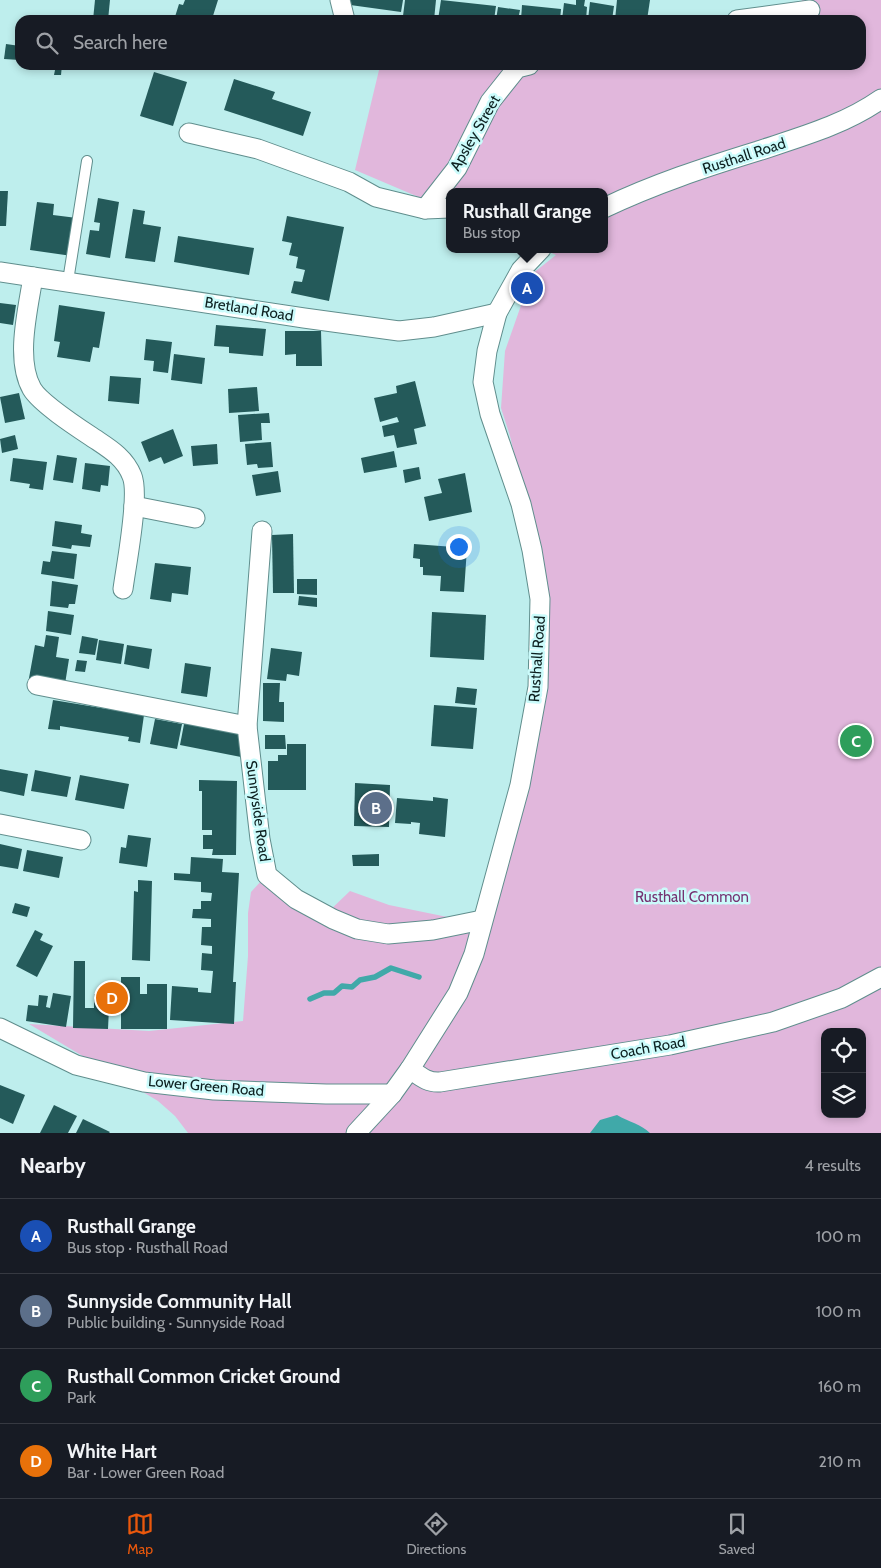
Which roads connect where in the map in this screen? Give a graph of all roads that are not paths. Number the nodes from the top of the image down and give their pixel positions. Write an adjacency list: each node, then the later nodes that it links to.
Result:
1 (340, 0): 3 (street)
2 (810, 10): 4 (street)
3 (344, 15)
4 (774, 15)
5 (516, 70): 11 (street, Apsley Street)
6 (881, 99): 9 (street, Rusthall Road)
7 (189, 133): 11 (street)
8 (87, 161): 15 (lane)
9 (608, 206)
10 (446, 208): 11 (street)
11 (425, 209)
12 (537, 253): 16 (street, Rusthall Road)
13 (0, 272): 14 (street, Bretland Road)
14 (32, 277): 15 (street, Bretland Road); 17 (street)
15 (68, 281): 16 (street, Bretland Road)
16 (497, 313): 25 (street, Rusthall Road)
17 (134, 506): 18 (street); 20 (street)
18 (195, 518)
19 (262, 531): 22 (street, Sunnyside Road)
20 (123, 589)
21 (37, 685): 22 (street)
22 (247, 726): 25 (street, Sunnyside Road)
23 (0, 824): 24 (street)
24 (81, 840)
25 (482, 920): 28 (street, Rusthall Road)
26 (881, 977): 28 (street, Coach Road)
27 (0, 1028): 29 (street, Lower Green Road)
28 (410, 1069): 29 (street, Rusthall Road)
29 (392, 1094): 30 (street, Rusthall Road)
30 (356, 1133)

